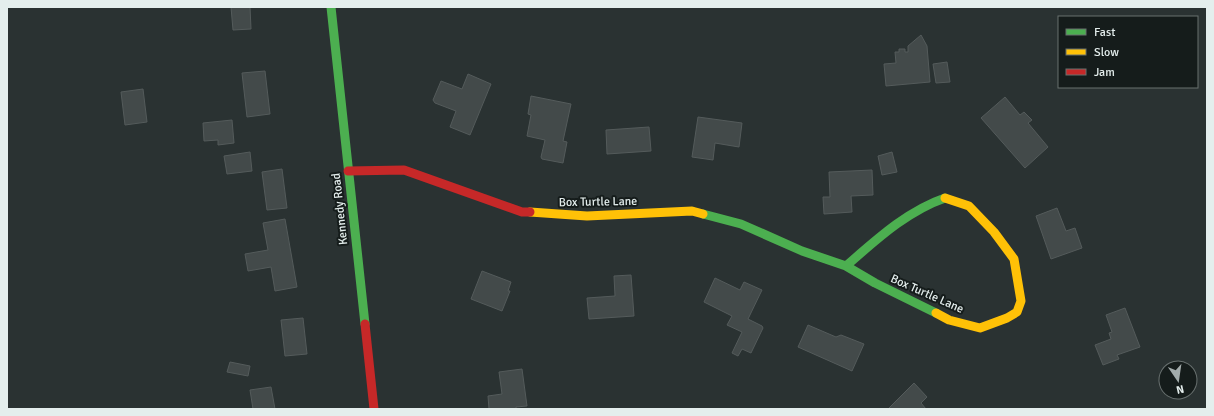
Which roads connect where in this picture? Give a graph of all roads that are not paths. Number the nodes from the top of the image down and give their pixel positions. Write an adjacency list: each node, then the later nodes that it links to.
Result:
1 (331, 7): 2 (street, Kennedy Road)
2 (348, 171): 3 (street, Box Turtle Lane); 4 (street, Kennedy Road)
3 (846, 266): 3 (street, Box Turtle Lane)
4 (374, 409)

